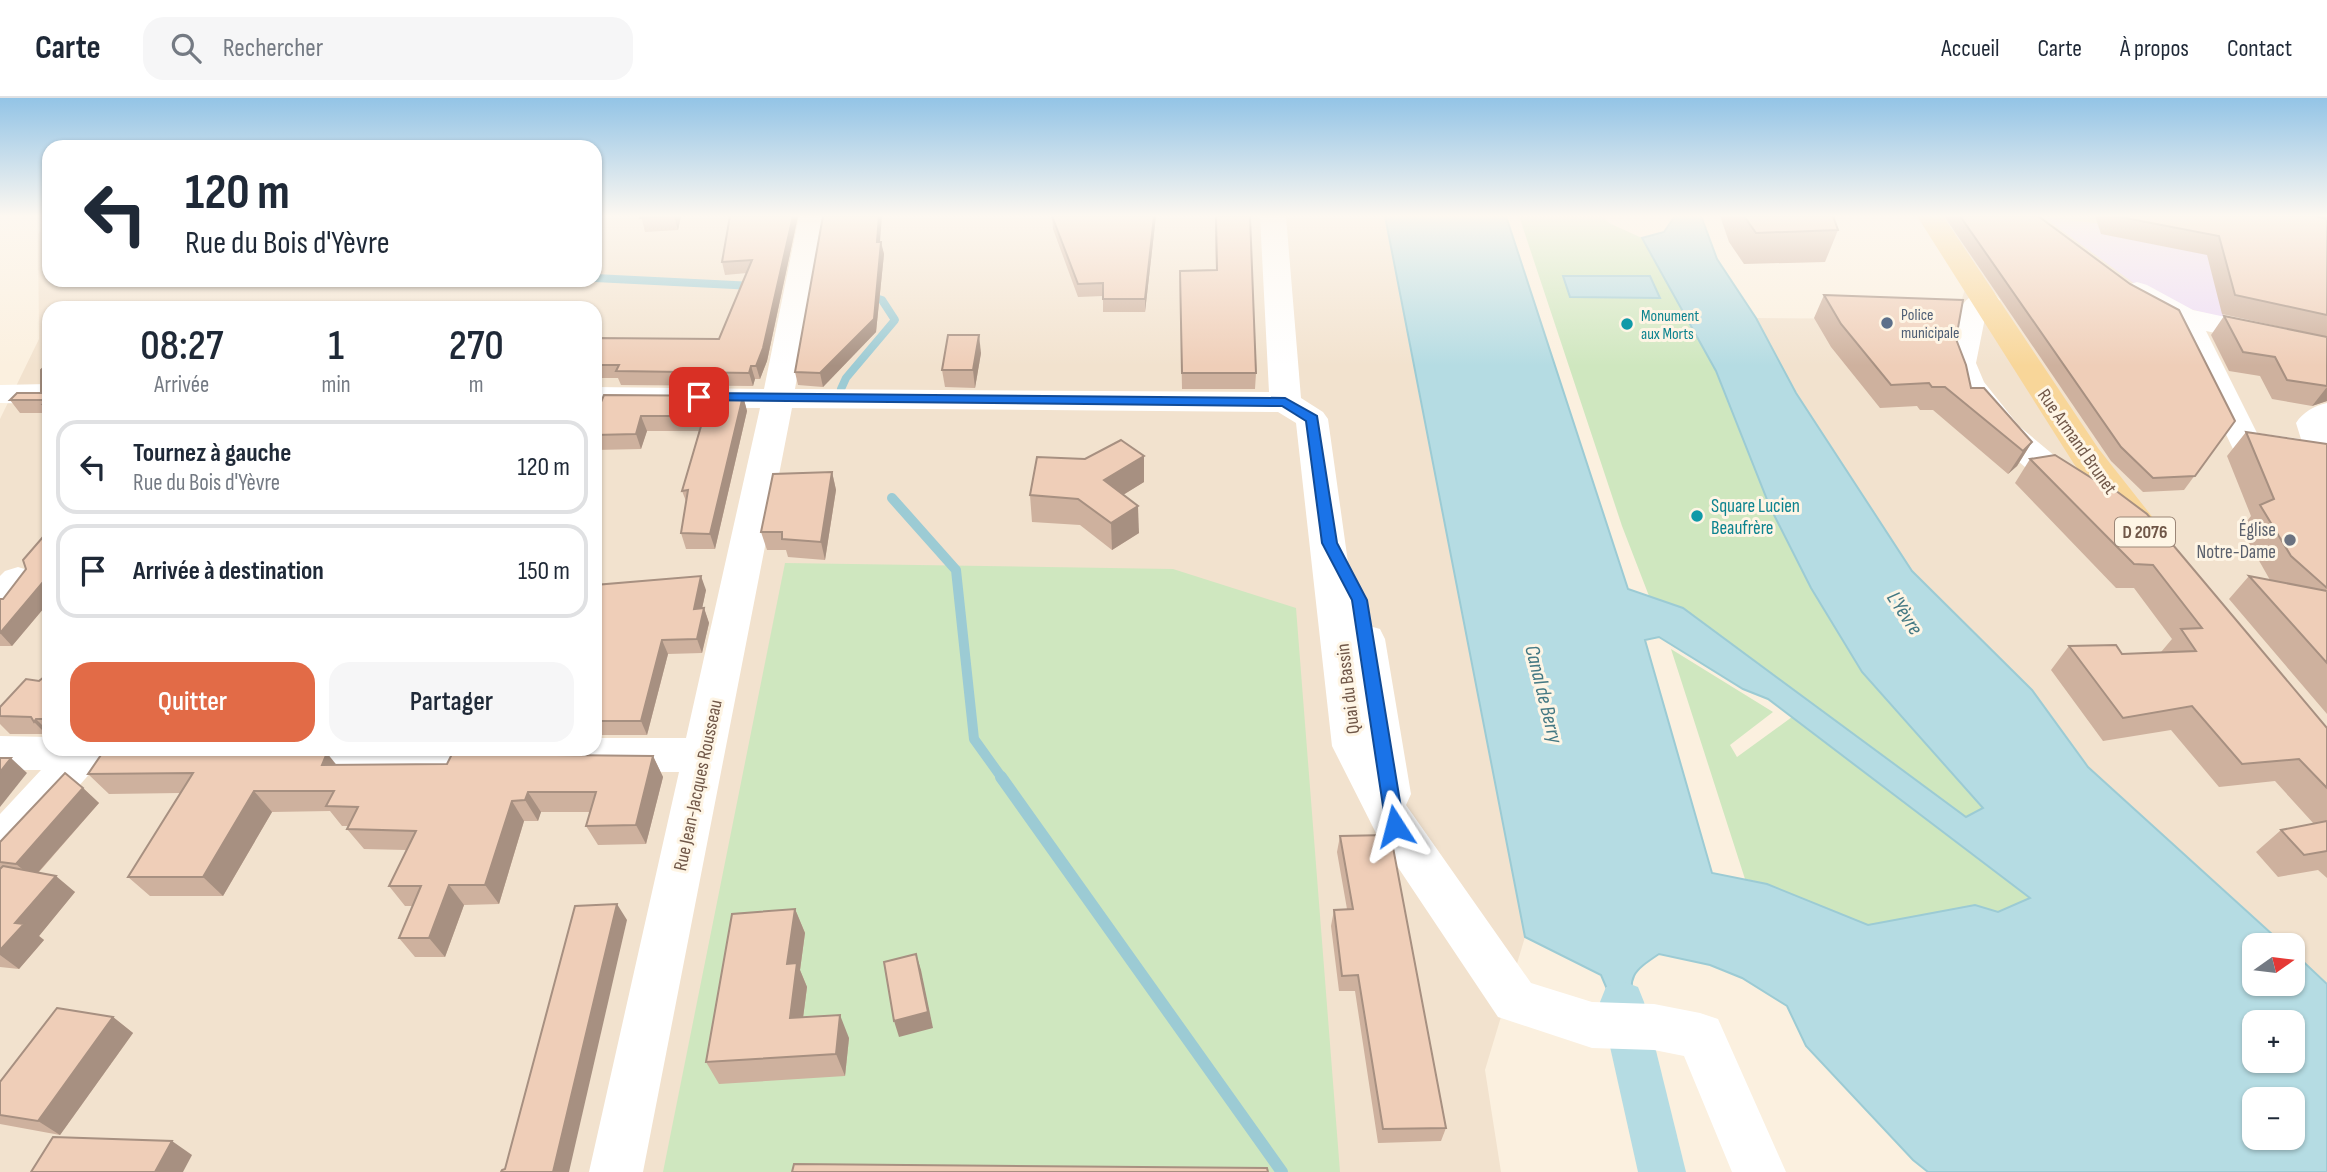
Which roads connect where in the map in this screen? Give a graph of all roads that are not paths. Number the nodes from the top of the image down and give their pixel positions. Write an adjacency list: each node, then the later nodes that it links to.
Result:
1 (803, 266): 11 (street, Rue Jean-Jacques Rousseau)
2 (1276, 266): 12 (street)
3 (1963, 266): 5 (main road, Rue Armand Brunet / D 2076)
4 (2112, 273): 6 (street)
5 (1985, 300): 14 (main road, Rue Armand Brunet / D 2076); 14 (street)
6 (2184, 317): 7 (street); 13 (street)
7 (2327, 348)
8 (1, 394): 9 (street)
9 (42, 394)
10 (602, 397): 11 (street)
11 (778, 397): 12 (street); 19 (street, Rue Jean-Jacques Rousseau)
12 (1285, 402): 23 (street, Quai du Bassin)
13 (2327, 413)
14 (2127, 510): 15 (main road, Rue Armand Brunet / D 2076)
15 (2163, 554)
16 (42, 752): 17 (street)
17 (0, 754)
18 (602, 754): 19 (street)
19 (703, 755): 22 (street, Rue Jean-Jacques Rousseau)
20 (80, 756): 21 (street)
21 (0, 844)
22 (616, 1172)
23 (1759, 1172)

